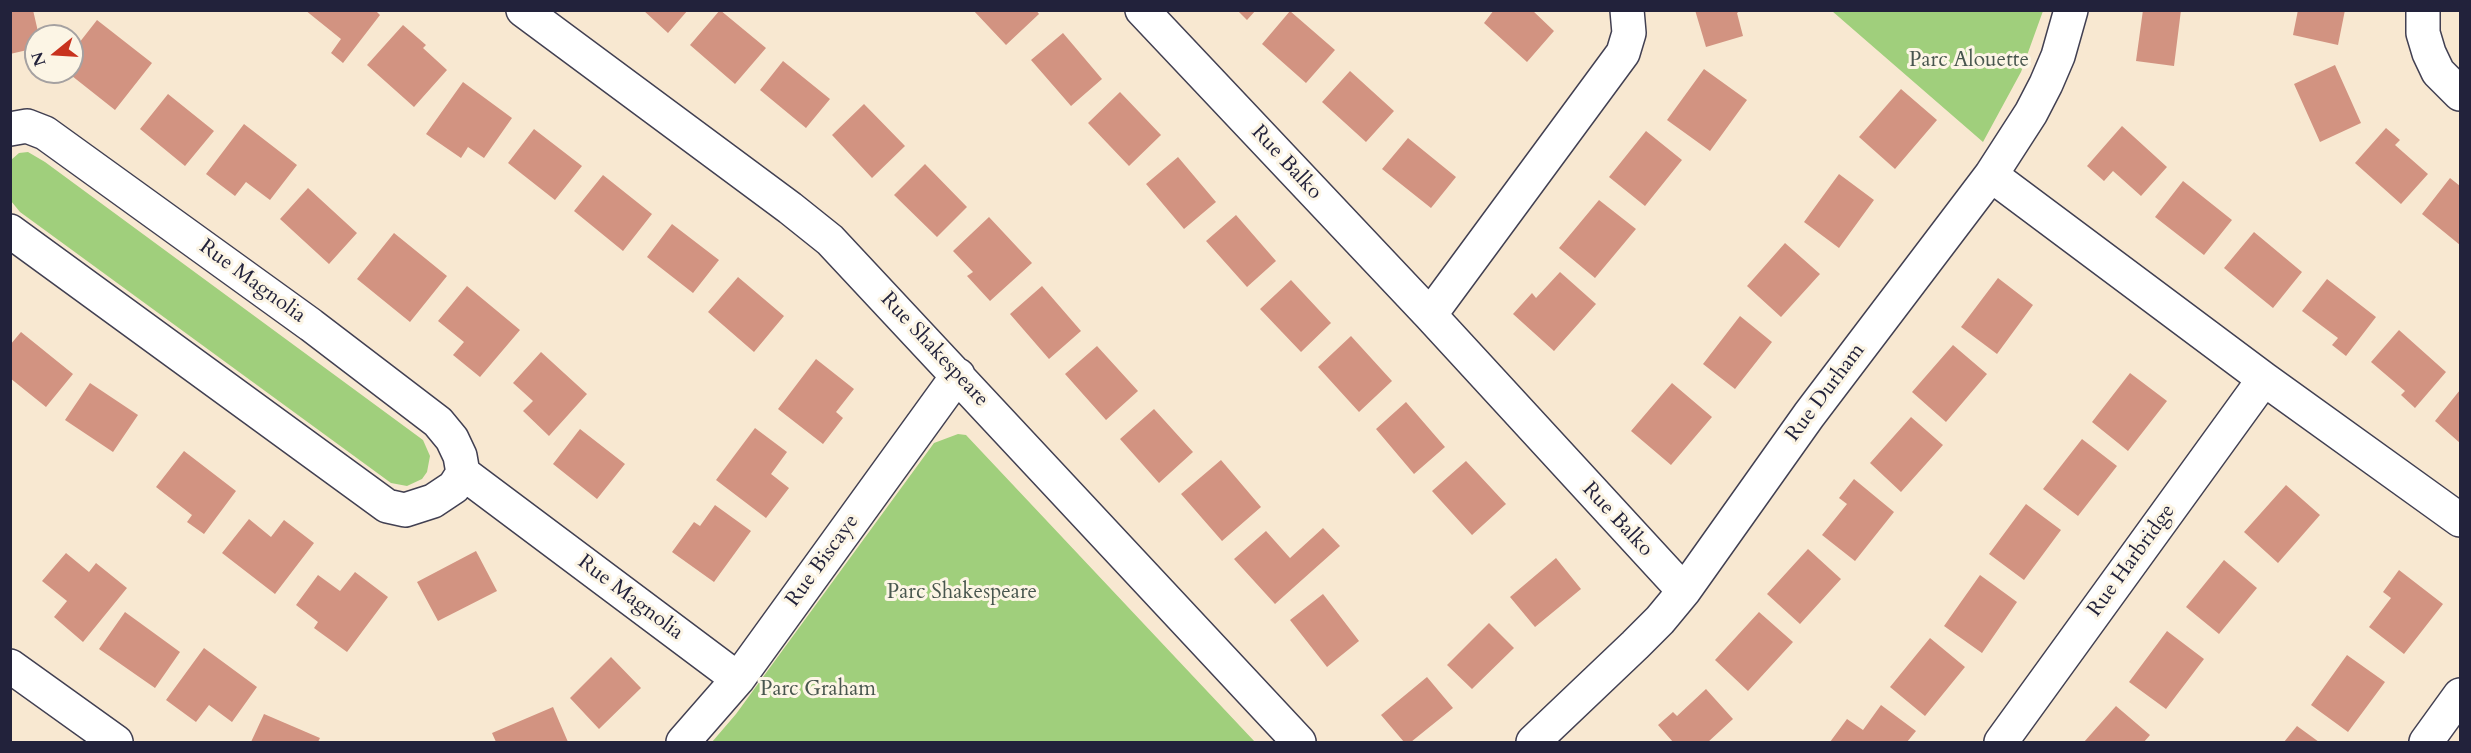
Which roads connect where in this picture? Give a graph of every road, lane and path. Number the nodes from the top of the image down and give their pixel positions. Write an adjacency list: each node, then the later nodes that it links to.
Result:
1 (523, 10): 11 (street, Rue Shakespeare)
2 (1142, 10): 10 (street, Rue Balko)
3 (1627, 10): 10 (street)
4 (2071, 10): 8 (street, Rue Durham)
5 (2423, 10): 6 (street)
6 (2460, 94)
7 (10, 129): 13 (street, Rue Magnolia)
8 (1991, 175): 12 (street); 15 (street, Rue Durham)
9 (10, 231): 13 (street)
10 (1430, 315): 15 (street, Rue Balko)
11 (958, 375): 17 (street, Rue Biscaye); 21 (street, Rue Shakespeare)
12 (2264, 379): 14 (street); 23 (street, Rue Harbridge)
13 (463, 473): 17 (street, Rue Magnolia)
14 (2460, 520)
15 (1684, 591): 22 (street, Rue Durham)
16 (10, 666): 19 (street)
17 (738, 679): 20 (street, Rue Biscaye)
18 (2460, 695): 24 (street)
19 (116, 742)
20 (683, 742)
21 (1299, 742)
22 (1533, 742)
23 (2001, 742)
24 (2426, 742)

